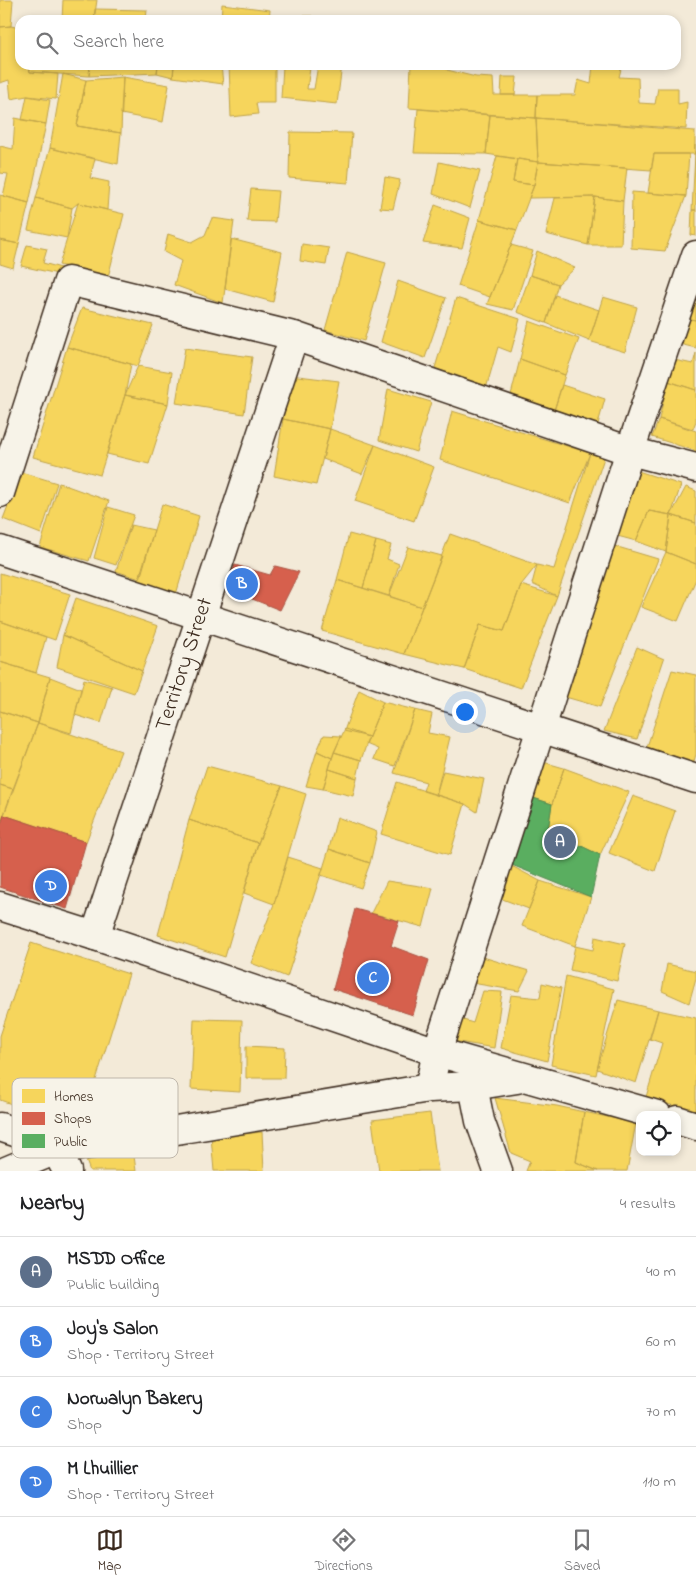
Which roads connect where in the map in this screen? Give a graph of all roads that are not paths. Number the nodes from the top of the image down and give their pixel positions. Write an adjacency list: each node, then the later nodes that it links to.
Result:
1 (696, 255): 3 (street)
2 (294, 336): 3 (street); 5 (street); 7 (street, Territory Street)
3 (630, 451): 4 (street); 8 (street)
4 (696, 468)
5 (0, 493)
6 (0, 550): 7 (street)
7 (201, 617): 8 (street); 11 (street, Territory Street)
8 (541, 729): 9 (street); 12 (street)
9 (696, 779)
10 (0, 906): 11 (street)
11 (95, 936): 12 (street)
12 (437, 1052): 13 (street); 15 (street)
13 (526, 1078): 14 (street); 16 (street)
14 (473, 1086): 15 (street); 24 (street)
15 (428, 1088): 21 (street)
16 (643, 1111)
17 (681, 1121): 18 (street)
18 (696, 1126)
19 (0, 1127): 20 (street)
20 (12, 1131)
21 (178, 1137)
22 (62, 1160): 23 (street)
23 (6, 1171)
24 (498, 1171)

